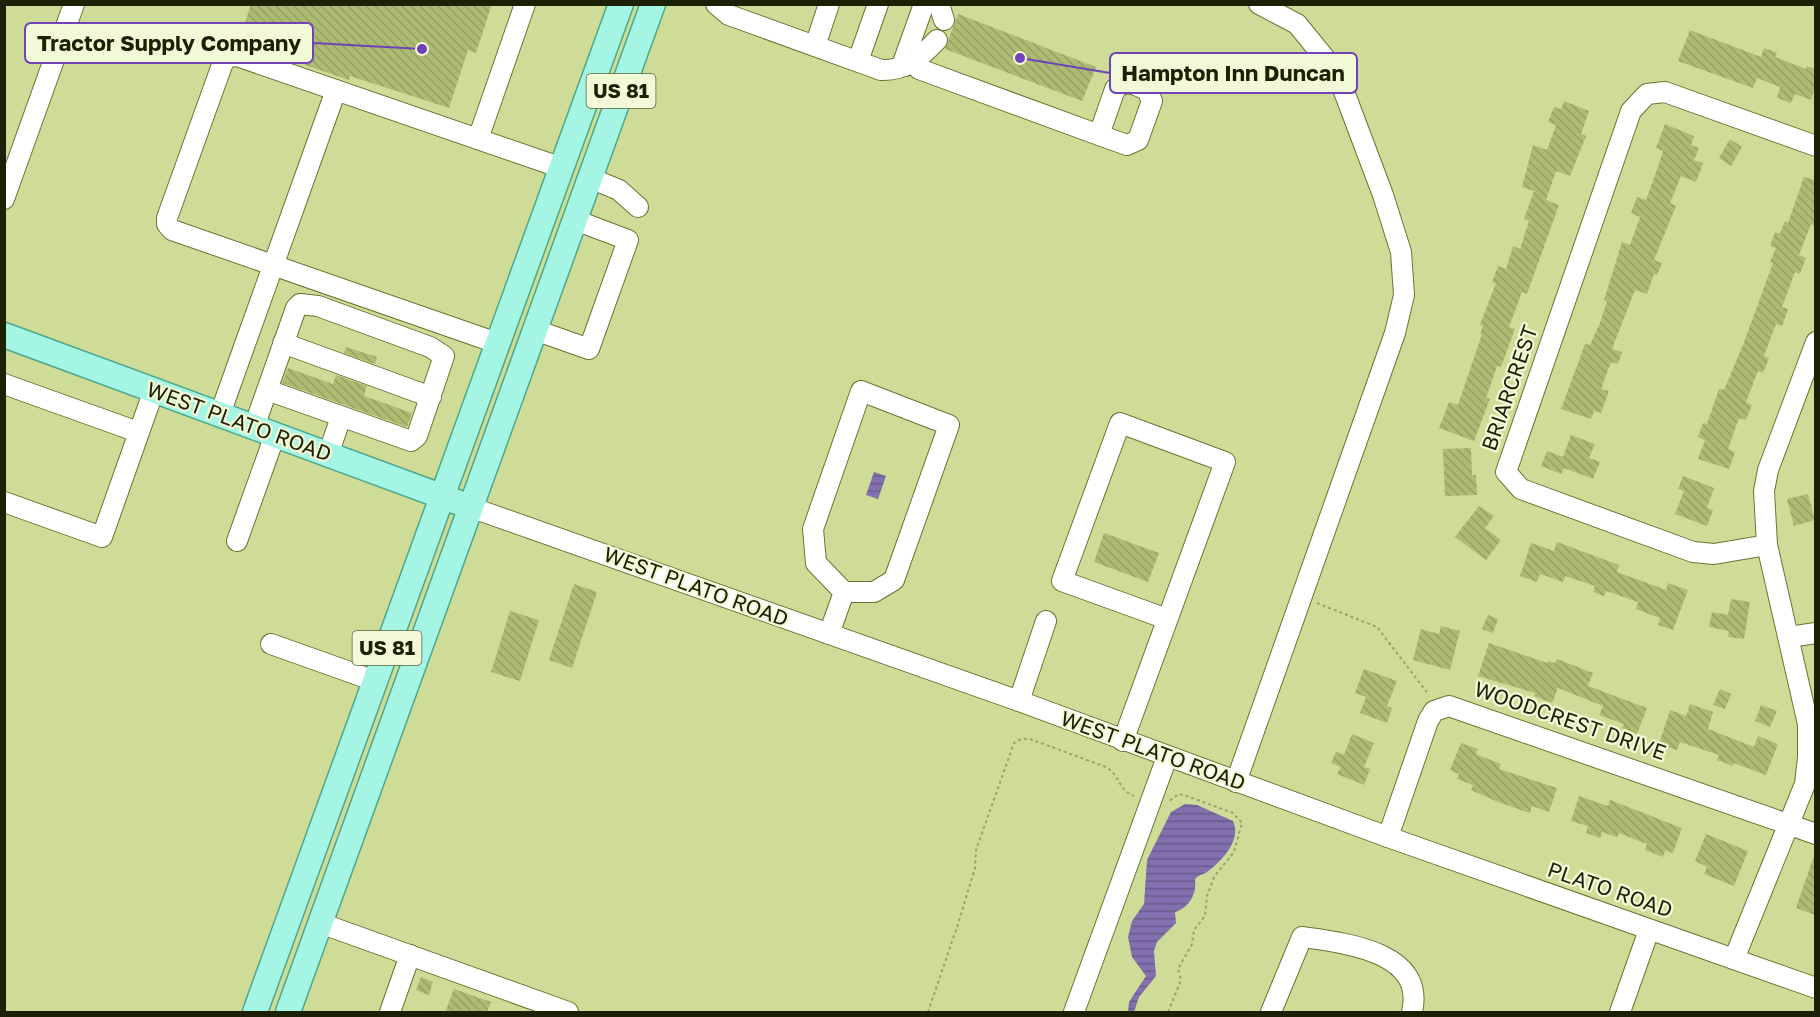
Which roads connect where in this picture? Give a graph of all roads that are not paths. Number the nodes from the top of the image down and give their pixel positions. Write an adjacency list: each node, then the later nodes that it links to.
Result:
1 (74, 4): 20 (street)
2 (525, 4): 16 (street)
3 (621, 4): 18 (main road, US 81)
4 (653, 4): 19 (main road, US 81)
5 (716, 4): 11 (street)
6 (829, 4): 11 (street)
7 (878, 4): 12 (street)
8 (924, 4): 13 (street)
9 (1259, 4): 59 (street)
10 (937, 40): 13 (street)
11 (814, 46): 12 (street)
12 (858, 61): 13 (street)
13 (910, 64): 15 (street)
14 (336, 90): 16 (street); 23 (street); 23 (street)
15 (1099, 135)
16 (478, 139): 18 (street)
17 (1815, 146): 47 (street, BRIARCREST)
18 (562, 168): 19 (main road); 31 (main road, US 81)
19 (590, 178): 21 (street); 22 (main road, US 81)
20 (4, 199)
21 (638, 207)
22 (574, 220): 27 (main road, US 81); 27 (street)
23 (274, 266): 24 (street); 38 (street)
24 (326, 284): 25 (street); 26 (street)
25 (318, 306): 30 (street); 32 (street)
26 (438, 323): 31 (street); 32 (street)
27 (535, 330): 45 (main road, US 81)
28 (4, 335): 35 (main road, WEST PLATO ROAD)
29 (1815, 342): 33 (street)
30 (283, 343): 36 (street); 37 (street)
31 (497, 343): 43 (main road, US 81)
32 (430, 347): 37 (street)
33 (1811, 367): 47 (street)
34 (4, 384): 41 (street)
35 (154, 390): 38 (main road, WEST PLATO ROAD); 41 (street)
36 (267, 390): 39 (street); 40 (street)
37 (431, 397): 39 (street)
38 (220, 414): 40 (main road, WEST PLATO ROAD)
39 (341, 417): 42 (street)
40 (264, 431): 42 (main road, WEST PLATO ROAD); 46 (street)
41 (138, 432): 44 (street)
42 (328, 455): 43 (main road, WEST PLATO ROAD)
43 (442, 497): 45 (main road, WEST PLATO ROAD); 55 (main road, US 81)
44 (4, 502)
45 (470, 507): 52 (street, WEST PLATO ROAD); 64 (main road, US 81)
46 (237, 541)
47 (1767, 545): 53 (street)
48 (843, 592): 48 (street); 52 (street)
49 (1167, 620): 49 (street); 57 (street)
50 (1046, 621): 56 (street)
51 (1815, 633): 53 (street)
52 (829, 634): 56 (street, WEST PLATO ROAD)
53 (1788, 637): 60 (street)
54 (271, 644): 55 (street)
55 (375, 681): 63 (main road, US 81)
56 (1019, 701): 57 (street, WEST PLATO ROAD)
57 (1123, 741): 58 (street, WEST PLATO ROAD)
58 (1167, 757): 59 (street, WEST PLATO ROAD); 73 (street)
59 (1236, 782): 62 (street, WEST PLATO ROAD)
60 (1790, 825): 61 (street, WOODCREST DRIVE); 62 (street, WOODCREST DRIVE); 67 (street)
61 (1815, 834)
62 (1388, 837): 65 (street, PLATO ROAD)
63 (292, 912): 64 (main road); 69 (main road, US 81)
64 (320, 923): 66 (street); 70 (main road, US 81)
65 (1649, 930): 67 (street, PLATO ROAD); 76 (street)
66 (410, 955): 71 (street); 72 (street)
67 (1734, 959): 68 (street, PLATO ROAD)
68 (1815, 988)
69 (255, 1012)
70 (288, 1012)
71 (390, 1012)
72 (568, 1012)
73 (1074, 1012)
74 (1271, 1012): 75 (street)
75 (1412, 1012)
76 (1620, 1012)

